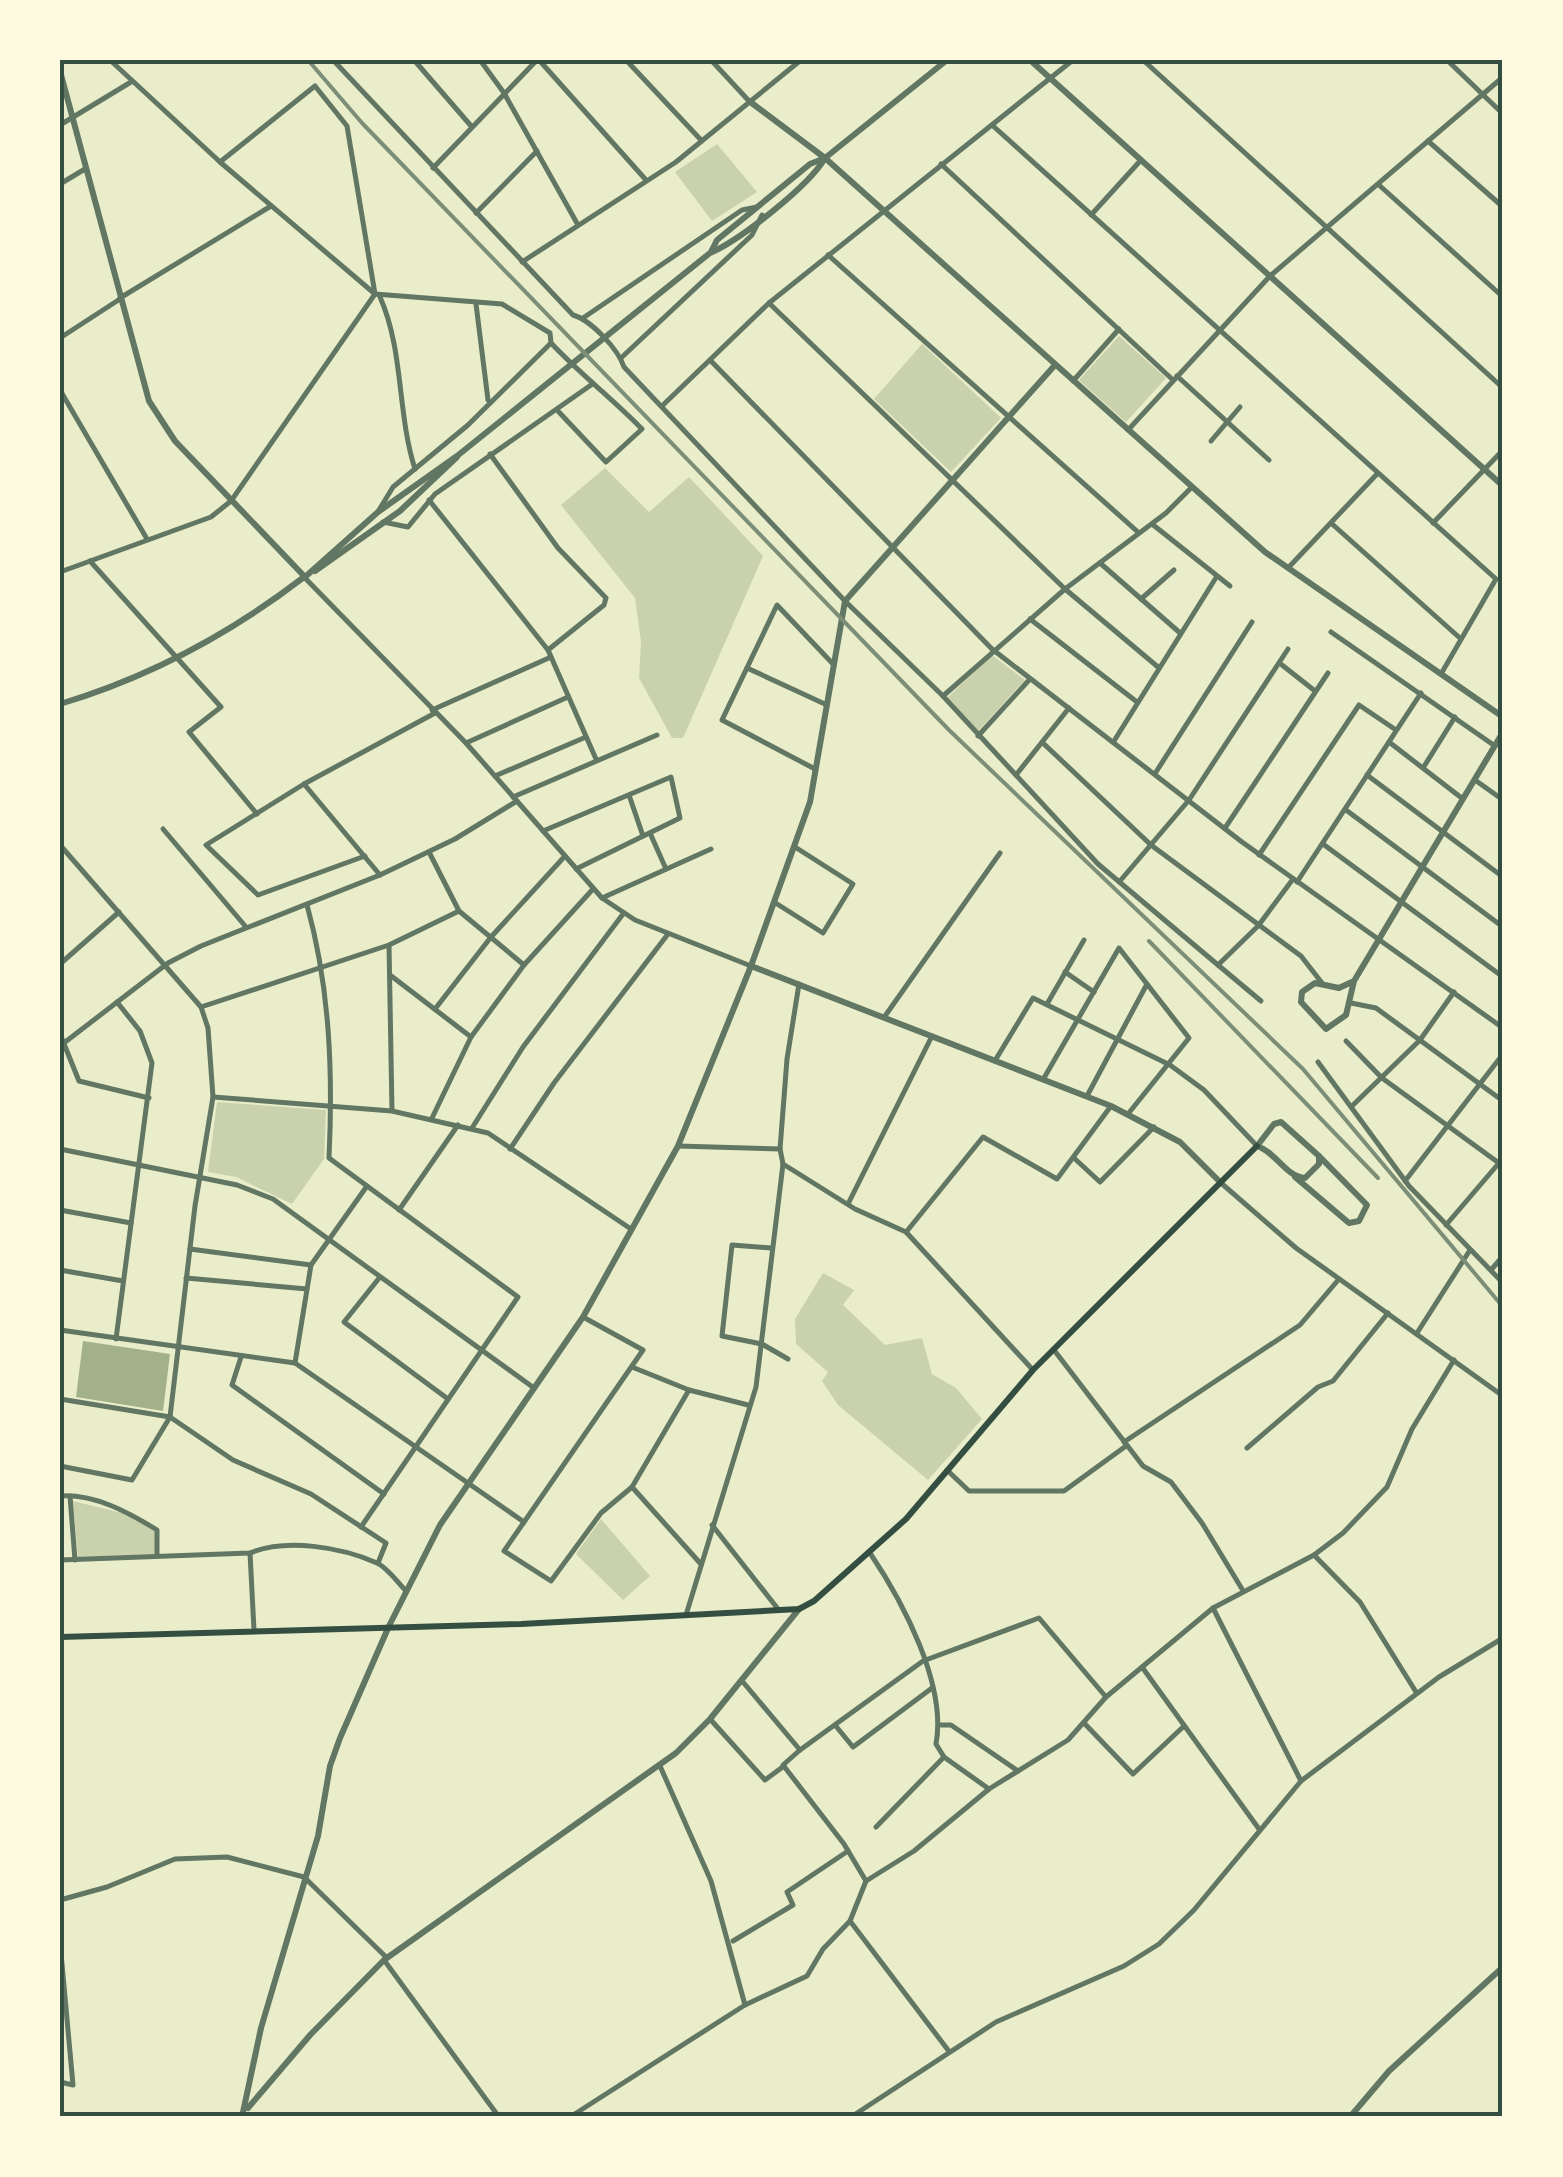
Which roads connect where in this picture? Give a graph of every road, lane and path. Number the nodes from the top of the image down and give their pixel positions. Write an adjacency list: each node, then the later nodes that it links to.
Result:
1 (110, 60): 17 (street)
2 (333, 60): 33 (street)
3 (414, 60): 25 (street)
4 (480, 60): 18 (street)
5 (538, 60): 18 (street); 35 (street)
6 (626, 60): 26 (street)
7 (711, 60): 20 (street)
8 (801, 60): 20 (street)
9 (947, 60): 29 (street)
10 (1030, 60): 16 (street)
11 (1073, 60): 16 (street)
12 (1142, 60): 45 (street)
13 (1446, 60): 19 (street)
14 (60, 71): 22 (street)
15 (1503, 77): 19 (street)
16 (1050, 78): 24 (street); 30 (street)
17 (131, 82): 22 (street); 31 (street)
18 (504, 92): 25 (street); 28 (street)
19 (1482, 94): 21 (street); 27 (street)
20 (749, 101): 26 (street); 29 (street)
21 (1503, 114)
22 (71, 118): 23 (street); 34 (street)
23 (60, 125)
24 (992, 125): 32 (street); 43 (street)
25 (472, 126): 33 (street)
26 (701, 140): 35 (street)
27 (1428, 141): 37 (street); 39 (street)
28 (537, 151): 42 (street); 44 (street)
29 (824, 158): 40 (street); 41 (street)
30 (1141, 160): 43 (street); 48 (street)
31 (220, 162): 38 (street); 49 (street)
32 (941, 164): 41 (street); 55 (street)
33 (433, 168): 42 (street)
34 (85, 169): 36 (street); 51 (street)
35 (646, 180): 44 (street)
36 (60, 184)
37 (1378, 185): 45 (street); 50 (street)
38 (271, 206): 49 (street); 51 (street)
39 (1503, 207)
40 (760, 211): 54 (street); 59 (street); 77 (street)
41 (881, 211): 46 (street); 61 (street)
42 (476, 213): 47 (street)
43 (1091, 216): 56 (street)
44 (578, 225): 47 (street)
45 (1326, 227): 48 (street); 65 (street)
46 (828, 255): 53 (street); 71 (street)
47 (522, 262): 54 (street)
48 (1270, 276): 56 (street); 80 (street)
49 (377, 294): 52 (street); 79 (street); 86 (street)
50 (1503, 297)
51 (120, 299): 57 (street); 86 (street)
52 (476, 304): 58 (street); 67 (street)
53 (769, 304): 60 (street); 82 (street)
54 (583, 318): 59 (street)
55 (1119, 330): 62 (street); 63 (street)
56 (1219, 331): 62 (street); 81 (street)
57 (60, 338)
58 (551, 343): 64 (street); 67 (street)
59 (621, 358): 68 (street)
60 (710, 360): 68 (street); 94 (street)
61 (1055, 364): 63 (street); 71 (street)
62 (1175, 378): 72 (street); 73 (street)
63 (1073, 381): 73 (street)
64 (591, 386): 70 (street); 70 (street)
65 (1503, 388)
66 (60, 390): 93 (street)
67 (488, 401): 79 (street)
68 (662, 406): 105 (street)
69 (1240, 406): 72 (street)
70 (557, 410): 76 (street)
71 (1008, 416): 82 (street); 92 (street)
72 (1227, 422): 74 (street); 78 (street)
73 (1128, 430): 84 (street)
74 (1210, 441)
75 (1503, 450): 80 (street)
76 (490, 454): 85 (street); 113 (street)
77 (457, 456): 87 (street); 88 (street)
78 (1269, 460)
79 (414, 469): 87 (street)
80 (1485, 469): 83 (street); 90 (street)
81 (1377, 474): 89 (street); 90 (street)
82 (950, 480): 94 (street); 103 (street)
83 (1503, 486)
84 (1192, 487): 91 (street); 97 (street)
85 (429, 500): 88 (street); 113 (street)
86 (231, 501): 93 (street); 101 (street)
87 (378, 512): 101 (street)
88 (383, 522): 101 (street)
89 (1330, 523): 97 (street); 110 (street)
90 (1433, 523): 110 (street)
91 (1152, 524): 92 (street); 100 (street)
92 (1139, 532): 96 (street)
93 (148, 540): 95 (street)
94 (892, 543): 105 (street); 112 (street)
95 (90, 560): 99 (street); 114 (street)
96 (1100, 563): 103 (street); 104 (street)
97 (1288, 568): 120 (street)
98 (1174, 570): 104 (street)
99 (60, 572)
100 (1217, 576): 102 (street); 108 (street)
101 (304, 577): 114 (street); 130 (street)
102 (1230, 586)
103 (1065, 589): 106 (street); 117 (street)
104 (1141, 599): 108 (street)
105 (844, 600): 115 (street); 124 (street)
106 (1030, 618): 112 (street); 126 (street)
107 (1252, 622): 146 (street)
108 (1179, 632): 117 (street)
109 (1331, 632): 123 (street)
110 (1461, 639): 120 (street)
111 (1288, 648): 116 (street)
112 (992, 649): 121 (street); 124 (street)
113 (549, 653): 125 (street); 130 (street)
114 (178, 658): 127 (street); 158 (street)
115 (834, 665): 118 (street); 128 (street)
116 (1281, 665): 122 (street); 155 (street)
117 (1158, 666): 126 (street)
118 (747, 668): 128 (street); 145 (street)
119 (1328, 673): 122 (street)
120 (1440, 674): 132 (street)
121 (1030, 679): 129 (street); 136 (street)
122 (1314, 691): 159 (street)
123 (1420, 693): 131 (street); 133 (street)
124 (943, 696): 136 (street)
125 (568, 697): 137 (street); 140 (street)
126 (1137, 702): 138 (street)
127 (60, 704)
128 (827, 705): 145 (street)
129 (1069, 708): 138 (street); 141 (street)
130 (434, 712): 140 (street); 151 (street)
131 (1455, 717): 142 (street); 144 (street)
132 (1503, 717)
133 (1396, 730): 139 (street); 171 (street)
134 (1503, 732): 142 (street)
135 (656, 735): 143 (street)
136 (978, 736): 149 (street)
137 (586, 737): 143 (street); 148 (street)
138 (1114, 742): 146 (street)
139 (1389, 742): 144 (street); 147 (street)
140 (466, 743): 148 (street)
141 (1044, 744): 149 (street); 166 (street)
142 (1495, 746): 150 (street)
143 (596, 759): 153 (street)
144 (1424, 768): 154 (street)
145 (816, 770): 167 (street)
146 (1156, 772): 155 (street)
147 (1367, 775): 157 (street); 162 (street)
148 (496, 776): 153 (street)
149 (1016, 776): 179 (street)
150 (1475, 780): 154 (street); 156 (street)
151 (304, 784): 158 (street); 172 (street)
152 (628, 795): 161 (street); 163 (street); 163 (street)
153 (515, 799): 161 (street); 169 (street)
154 (1464, 799): 162 (street)
155 (1189, 800): 159 (street); 166 (street)
156 (1503, 800)
157 (1346, 810): 164 (street); 174 (street)
158 (257, 814): 172 (street)
159 (1225, 828): 171 (street)
160 (163, 829): 191 (street)
161 (544, 831): 173 (street)
162 (1444, 833): 174 (street); 178 (street)
163 (646, 835): 175 (street); 176 (street)
164 (1323, 844): 180 (street); 183 (street)
165 (60, 845): 187 (street)
166 (1151, 845): 179 (street); 189 (street)
167 (795, 847): 184 (street); 184 (street)
168 (711, 849): 176 (street)
169 (429, 852): 177 (street); 186 (street)
170 (1000, 853): 218 (street)
171 (1260, 855): 180 (street)
172 (365, 856): 177 (street)
173 (565, 856): 175 (street); 193 (street)
174 (1423, 868): 183 (street); 190 (street)
175 (576, 869): 181 (street)
176 (666, 870): 182 (street)
177 (380, 875): 185 (street)
178 (1503, 877)
179 (1120, 881): 202 (street)
180 (1295, 881): 189 (street); 195 (street)
181 (593, 889): 182 (street); 200 (street)
182 (602, 898): 188 (street)
183 (1403, 901): 195 (street); 205 (street)
184 (774, 902): 201 (street)
185 (307, 906): 191 (street); 199 (street)
186 (459, 911): 193 (street); 196 (street)
187 (119, 912): 197 (street); 198 (street)
188 (624, 914): 192 (street); 248 (street)
189 (1258, 926): 202 (street); 209 (street)
190 (1503, 927)
191 (246, 928): 198 (street)
192 (669, 934): 201 (street); 253 (street)
193 (491, 937): 200 (street); 217 (street)
194 (1084, 940): 203 (street)
195 (1380, 940): 206 (street); 211 (street)
196 (389, 945): 199 (street); 204 (street)
197 (60, 964)
198 (168, 964): 213 (street); 216 (street)
199 (323, 964): 216 (street); 239 (street)
200 (524, 965): 224 (street)
201 (751, 966): 207 (street); 250 (street)
202 (1218, 966): 212 (street)
203 (1065, 972): 210 (street); 215 (street)
204 (390, 974): 217 (street); 242 (street)
205 (1503, 977)
206 (1354, 982): 209 (street); 214 (street)
207 (800, 984): 218 (street); 254 (street)
208 (1147, 984): 210 (street); 223 (street); 231 (street)
209 (1322, 984): 214 (street)
210 (1094, 992): 219 (street)
211 (1454, 992): 220 (street); 225 (street)
212 (1260, 1001)
213 (117, 1002): 227 (street); 237 (street)
214 (1351, 1003): 225 (street)
215 (1046, 1004): 219 (street); 229 (street)
216 (201, 1007): 236 (street)
217 (435, 1009): 224 (street)
218 (885, 1016): 222 (street)
219 (1078, 1019): 223 (street); 232 (street)
220 (1503, 1028)
221 (60, 1034): 227 (street)
222 (932, 1035): 229 (street); 266 (street)
223 (1118, 1036): 231 (street); 235 (street)
224 (470, 1037): 244 (street)
225 (1420, 1040): 233 (street); 234 (street)
226 (1346, 1041): 233 (street)
227 (62, 1045): 237 (street)
228 (1503, 1054): 234 (street)
229 (996, 1059): 232 (street)
230 (1318, 1062): 241 (street)
231 (1170, 1065): 243 (street); 251 (street)
232 (1044, 1078): 235 (street)
233 (1382, 1078): 241 (street); 247 (street)
234 (1481, 1084): 238 (street); 247 (street)
235 (1087, 1096): 240 (street)
236 (213, 1097): 239 (street); 262 (street)
237 (150, 1098): 260 (street)
238 (1503, 1100)
239 (332, 1105): 242 (street); 265 (street)
240 (1111, 1106): 243 (street); 257 (street)
241 (1352, 1106): 263 (street)
242 (392, 1111): 244 (street)
243 (1128, 1114): 246 (street)
244 (432, 1118): 245 (street)
245 (458, 1125): 248 (street); 268 (street)
246 (1154, 1127): 257 (street); 264 (street)
247 (1450, 1127): 259 (street); 263 (street)
248 (472, 1128): 253 (street)
249 (1265, 1135): 251 (street); 255 (street); 256 (street)
250 (678, 1146): 254 (street); 271 (street)
251 (1257, 1146): 255 (street); 264 (main road)
252 (60, 1148): 260 (street)
253 (510, 1149): 271 (street)
254 (780, 1149): 258 (street)
255 (1269, 1150): 261 (street)
256 (1319, 1156): 261 (street); 261 (street)
257 (1074, 1158): 272 (street)
258 (783, 1164): 266 (street); 275 (street)
259 (1501, 1165): 270 (street)
260 (142, 1166): 262 (street); 269 (street)
261 (1295, 1177)
262 (202, 1178): 273 (street); 274 (street)
263 (1405, 1181): 270 (street)
264 (1221, 1183): 283 (street); 294 (main road)
265 (367, 1186): 268 (street); 273 (street)
266 (848, 1204): 272 (street)
267 (60, 1210): 269 (street)
268 (399, 1210): 295 (street)
269 (132, 1223): 284 (street)
270 (1446, 1225): 276 (street)
271 (633, 1230): 288 (street)
272 (906, 1232): 301 (street)
273 (328, 1238): 278 (street); 281 (street)
274 (190, 1248): 278 (street); 282 (street)
275 (771, 1248): 292 (street); 292 (street)
276 (1470, 1250): 280 (street); 290 (street)
277 (1503, 1256): 280 (street)
278 (311, 1265): 286 (street)
279 (60, 1270): 284 (street)
280 (1491, 1270): 285 (street)
281 (380, 1277): 295 (street); 306 (street)
282 (186, 1278): 286 (street); 293 (street)
283 (1339, 1279): 287 (street); 309 (street)
284 (124, 1281): 291 (street)
285 (1503, 1284)
286 (307, 1289): 299 (street)
287 (1388, 1313): 290 (street); 311 (street)
288 (582, 1317): 300 (street); 302 (street)
289 (60, 1330): 291 (street)
290 (1416, 1333): 298 (street)
291 (116, 1339): 293 (street)
292 (762, 1344): 297 (street); 307 (street)
293 (178, 1348): 296 (street); 308 (street)
294 (1053, 1349): 301 (main road); 309 (street)
295 (482, 1351): 302 (street); 306 (street)
296 (242, 1357): 299 (street); 316 (street)
297 (788, 1359)
298 (1454, 1360): 304 (street); 324 (street)
299 (295, 1363): 310 (street)
300 (632, 1367): 303 (street); 319 (street)
301 (1034, 1370): 313 (main road)
302 (534, 1388): 314 (street)
303 (688, 1390): 307 (street); 315 (street)
304 (1503, 1396)
305 (60, 1400): 308 (street)
306 (449, 1400): 310 (street)
307 (748, 1405): 320 (street)
308 (170, 1417): 312 (street); 321 (street)
309 (1124, 1444): 313 (street); 330 (street)
310 (416, 1448): 314 (street); 316 (street)
311 (1247, 1448)
312 (60, 1466)
313 (947, 1470): 323 (main road)
314 (468, 1484): 319 (street); 331 (street)
315 (632, 1487): 319 (street); 329 (street)
316 (384, 1494): 321 (street)
317 (60, 1496): 318 (street)
318 (70, 1496): 325 (street); 327 (street)
319 (524, 1522)
320 (712, 1525): 329 (street); 334 (street)
321 (361, 1527): 328 (street)
322 (250, 1553): 325 (street); 328 (street); 337 (street)
323 (870, 1553): 333 (main road); 340 (street)
324 (1314, 1555): 330 (street); 344 (street)
325 (157, 1556): 327 (street)
326 (60, 1560): 327 (street)
327 (75, 1560)
328 (378, 1563): 331 (street)
329 (700, 1563): 335 (street)
330 (1242, 1590): 332 (street)
331 (406, 1591): 336 (street)
332 (1213, 1608): 341 (street); 356 (street)
333 (799, 1609): 334 (main road); 342 (street)
334 (782, 1613): 335 (main road)
335 (686, 1615): 336 (main road)
336 (388, 1626): 337 (main road); 361 (street)
337 (254, 1630): 338 (main road)
338 (60, 1637)
339 (1503, 1638): 344 (street)
340 (922, 1661): 343 (street); 345 (street); 348 (street)
341 (1142, 1668): 345 (street); 350 (street)
342 (743, 1682): 346 (street); 351 (street)
343 (932, 1688): 348 (street); 349 (street)
344 (1416, 1693): 356 (street)
345 (1106, 1698): 347 (street)
346 (710, 1719): 353 (street); 354 (street)
347 (1084, 1724): 350 (street); 355 (street)
348 (835, 1725): 351 (street)
349 (939, 1725): 352 (street); 355 (street)
350 (1184, 1726): 359 (street)
351 (800, 1750): 354 (street)
352 (944, 1757): 357 (street); 358 (street)
353 (660, 1766): 366 (street); 367 (street)
354 (784, 1766): 360 (street)
355 (1018, 1771): 357 (street)
356 (1300, 1780): 359 (street)
357 (989, 1790): 362 (street)
358 (876, 1827)
359 (1258, 1830): 370 (street)
360 (848, 1852): 362 (street); 366 (street)
361 (304, 1877): 363 (street); 367 (street); 372 (street)
362 (866, 1881): 364 (street)
363 (60, 1900)
364 (850, 1922): 369 (street); 370 (street)
365 (60, 1942): 371 (street)
366 (731, 1942): 369 (street)
367 (386, 1959): 372 (street); 374 (street)
368 (1503, 1967): 377 (street)
369 (745, 2005): 375 (street)
370 (948, 2050): 376 (street)
371 (60, 2082)
372 (247, 2109): 373 (street)
373 (242, 2117)
374 (499, 2117)
375 (570, 2117)
376 (851, 2117)
377 (1350, 2117)

